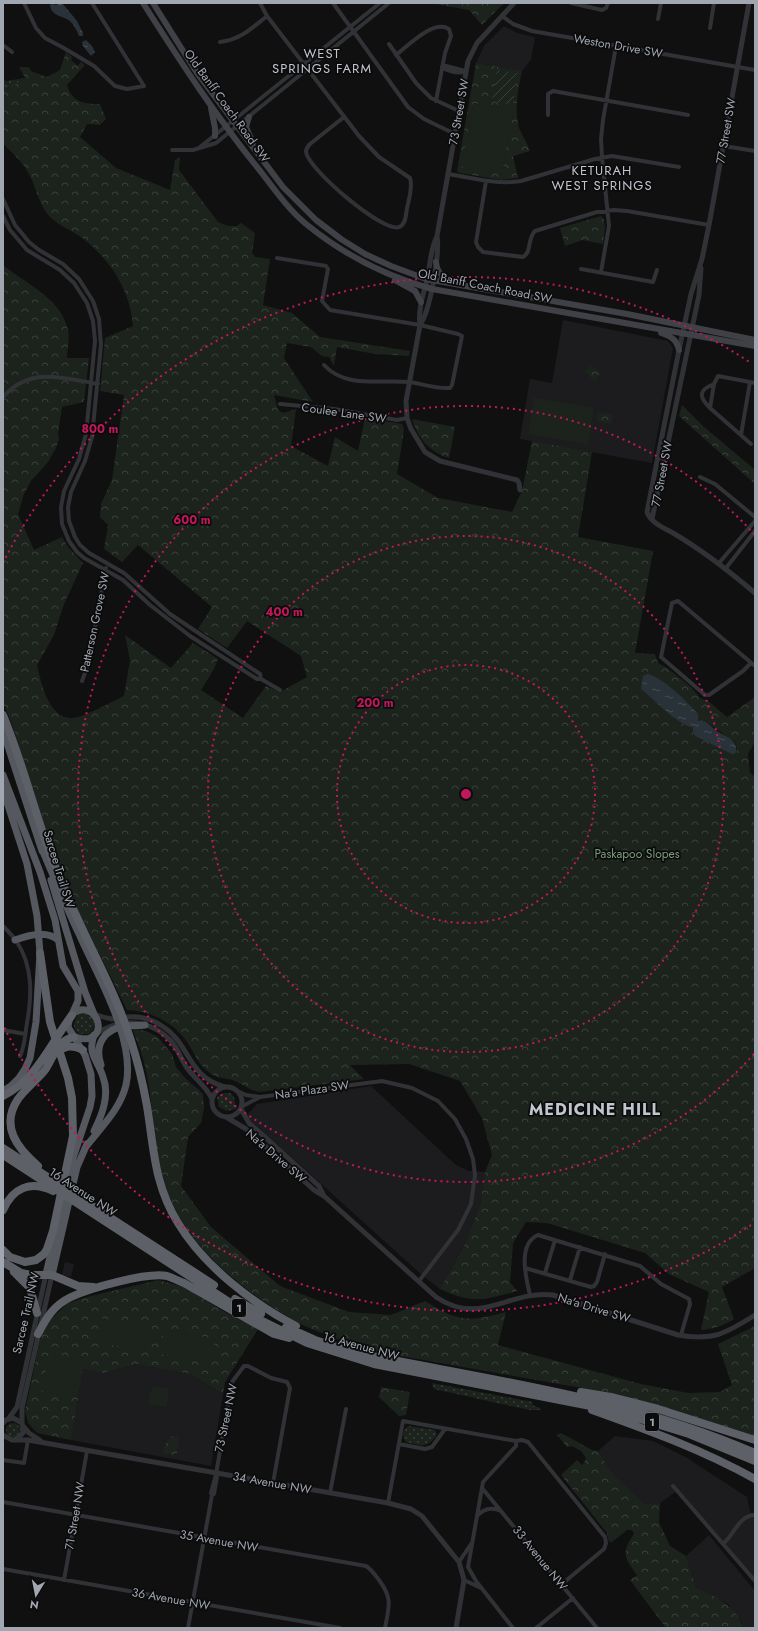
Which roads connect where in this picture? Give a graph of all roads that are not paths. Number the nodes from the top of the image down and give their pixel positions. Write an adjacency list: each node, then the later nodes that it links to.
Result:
1 (24, 3): 2 (street)
2 (92, 3)
3 (143, 3): 35 (main road, Old Banff Coach Road SW)
4 (153, 3): 41 (main road, Old Banff Coach Road SW)
5 (260, 3): 15 (street)
6 (333, 3): 18 (street)
7 (380, 3): 18 (street)
8 (389, 3): 20 (street)
9 (514, 3): 16 (street, 73 Street SW)
10 (571, 3): 11 (street)
11 (608, 3)
12 (661, 3): 17 (street)
13 (714, 3): 19 (street)
14 (749, 3): 29 (street, 77 Street SW)
15 (267, 16): 21 (street); 27 (street)
16 (502, 16): 24 (street, Weston Drive SW); 32 (street, 73 Street SW)
17 (658, 19)
18 (350, 27): 20 (street); 27 (street)
19 (710, 28)
20 (354, 33): 30 (street); 43 (street)
21 (220, 42)
22 (389, 44): 26 (street)
23 (3, 45): 25 (street)
24 (616, 46): 29 (street, Weston Drive SW); 33 (street)
25 (12, 52)
26 (396, 55): 28 (street); 34 (street)
27 (304, 64): 30 (street); 41 (street)
28 (442, 67): 32 (street); 34 (street)
29 (738, 67): 31 (street, Weston Drive SW); 45 (street, 77 Street SW)
30 (308, 70): 39 (street); 40 (street)
31 (755, 70)
32 (466, 72): 36 (street, 73 Street SW)
33 (606, 100): 37 (street); 38 (street); 49 (street)
34 (436, 101): 36 (street)
35 (210, 105): 42 (main road, Old Banff Coach Road SW); 44 (main road)
36 (460, 111): 43 (street, 73 Street SW)
37 (548, 115)
38 (688, 115)
39 (249, 117): 41 (street); 50 (main road)
40 (344, 117): 40 (street)
41 (235, 124): 42 (street); 42 (street); 50 (main road, Old Banff Coach Road SW)
42 (228, 130): 44 (street); 46 (street); 65 (main road, Old Banff Coach Road SW)
43 (455, 134): 52 (street, 73 Street SW)
44 (215, 136): 46 (street)
45 (724, 146): 48 (street); 57 (street, 77 Street SW)
46 (200, 148): 47 (street)
47 (172, 150)
48 (755, 151)
49 (602, 157): 51 (street); 53 (street); 55 (street)
50 (262, 160): 68 (main road, Old Banff Coach Road SW)
51 (679, 167)
52 (448, 174): 53 (street); 58 (street, 73 Street SW)
53 (486, 181): 55 (street)
54 (3, 199): 59 (street)
55 (608, 210): 57 (street); 67 (street)
56 (3, 216): 60 (street)
57 (709, 225): 62 (street, 77 Street SW)
58 (437, 236): 63 (street, 73 Street SW); 68 (street, 73 Street SW)
59 (32, 244): 60 (street); 71 (street)
60 (27, 250): 73 (street)
61 (277, 258): 75 (street)
62 (702, 259): 76 (street, 77 Street SW); 77 (street, 77 Street SW)
63 (436, 262): 68 (street, 73 Street SW); 69 (main road)
64 (581, 268): 67 (street)
65 (376, 269): 70 (main road, Old Banff Coach Road SW); 72 (main road)
66 (657, 270): 67 (street)
67 (601, 272)
68 (430, 280): 69 (main road, Old Banff Coach Road SW); 70 (street, 73 Street SW)
69 (474, 287): 76 (main road, Old Banff Coach Road SW)
70 (428, 288): 72 (street, 73 Street SW); 74 (main road, Old Banff Coach Road SW); 75 (street, 73 Street SW)
71 (93, 301): 73 (street); 87 (street)
72 (421, 302): 75 (street, 73 Street SW)
73 (87, 303): 85 (street)
74 (627, 323): 78 (main road, Old Banff Coach Road SW); 82 (main road)
75 (420, 325): 84 (street); 84 (street)
76 (684, 326): 77 (main road, Old Banff Coach Road SW); 78 (street, 77 Street SW)
77 (692, 327): 79 (street, 77 Street SW); 80 (main road, Old Banff Coach Road SW)
78 (683, 334): 79 (main road, Old Banff Coach Road SW); 82 (street, 77 Street SW)
79 (690, 335): 81 (main road, Old Banff Coach Road SW); 102 (street, 77 Street SW)
80 (755, 340)
81 (755, 346)
82 (679, 350): 102 (street, 77 Street SW)
83 (324, 365): 84 (street)
84 (410, 382): 92 (street)
85 (91, 383): 87 (street); 89 (street); 95 (street)
86 (753, 383): 88 (street); 93 (street)
87 (98, 384): 96 (street)
88 (714, 384): 91 (street); 91 (street)
89 (4, 395)
90 (280, 404): 92 (street, Coulee Lane SW)
91 (710, 408): 93 (street)
92 (407, 418): 98 (street)
93 (741, 435): 94 (street)
94 (751, 444)
95 (81, 454): 96 (street); 99 (street)
96 (87, 456): 100 (street)
97 (700, 477): 101 (street)
98 (520, 490)
99 (61, 514): 100 (street); 108 (street)
100 (68, 514): 106 (street)
101 (755, 517)
102 (652, 520): 105 (street)
103 (755, 521): 105 (street)
104 (755, 532): 107 (street)
105 (719, 563): 107 (street)
106 (108, 564): 108 (street, Patterson Grove SW); 110 (street)
107 (726, 568): 109 (street)
108 (106, 570): 111 (street); 115 (street, Patterson Grove SW)
109 (755, 592)
110 (194, 631): 111 (street); 114 (street)
111 (190, 636): 114 (street)
112 (751, 663): 112 (street); 113 (street)
113 (755, 666)
114 (261, 679): 116 (street)
115 (82, 681)
116 (280, 690)
117 (3, 715): 127 (highway)
118 (3, 731): 121 (highway, Sarcee Trail SW)
119 (3, 775): 125 (highway, Sarcee Trail SW)
120 (3, 790): 123 (highway)
121 (41, 847): 127 (highway); 129 (highway, Sarcee Trail SW)
122 (3, 926): 124 (street)
123 (39, 935): 124 (highway); 125 (highway); 126 (highway)
124 (16, 940): 133 (street)
125 (58, 940): 128 (highway, Sarcee Trail SW)
126 (40, 953): 142 (highway); 152 (highway)
127 (117, 1010): 132 (highway)
128 (72, 1014): 129 (highway); 135 (highway); 139 (highway)
129 (94, 1014): 134 (highway); 141 (street)
130 (145, 1025): 134 (street); 140 (highway); 146 (street)
131 (3, 1030): 133 (street)
132 (125, 1032): 150 (highway); 174 (highway)
133 (25, 1034): 138 (street)
134 (94, 1035): 135 (highway); 140 (highway)
135 (74, 1038): 136 (highway); 137 (highway)
136 (65, 1044): 137 (highway); 139 (highway)
137 (83, 1050): 152 (highway)
138 (20, 1056)
139 (51, 1058): 144 (highway); 154 (highway)
140 (103, 1075): 150 (highway)
141 (225, 1087): 143 (street); 146 (street)
142 (3, 1091)
143 (237, 1091): 145 (street, Na'a Plaza SW); 147 (street)
144 (3, 1096)
145 (260, 1097): 147 (street, Na'a Plaza SW); 166 (street, Na'a Plaza SW)
146 (212, 1099): 148 (street)
147 (241, 1108): 148 (street); 153 (street, Na'a Drive SW)
148 (226, 1117): 153 (street, Na'a Drive SW)
149 (3, 1148): 154 (highway, 16 Avenue NW / 1)
150 (85, 1148): 152 (highway)
151 (3, 1155): 154 (highway, 16 Avenue NW / 1)
152 (71, 1172): 156 (highway)
153 (324, 1196): 166 (street, Na'a Drive SW)
154 (76, 1199): 155 (highway); 173 (highway, 16 Avenue NW / 1); 174 (highway, 16 Avenue NW / 1)
155 (3, 1210)
156 (62, 1212): 159 (highway); 164 (highway, Sarcee Trail NW)
157 (555, 1240): 158 (street); 162 (street); 163 (street)
158 (580, 1247): 160 (street); 165 (street)
159 (3, 1250)
160 (604, 1254): 165 (street); 172 (street)
161 (3, 1263): 164 (highway); 169 (highway)
162 (525, 1268): 163 (street); 168 (street)
163 (545, 1273): 165 (street)
164 (49, 1274): 167 (highway); 169 (street, Sarcee Trail NW); 171 (street, Sarcee Trail NW)
165 (570, 1280)
166 (419, 1281): 168 (street, Na'a Drive SW)
167 (118, 1283): 171 (highway); 173 (highway)
168 (530, 1295): 172 (street, Na'a Drive SW)
169 (37, 1313): 177 (street, Sarcee Trail NW)
170 (755, 1315): 172 (street, Na'a Drive SW)
171 (38, 1334): 178 (street, Sarcee Trail NW)
172 (681, 1335)
173 (307, 1343): 175 (highway, 16 Avenue NW / 1)
174 (394, 1361): 175 (highway, 16 Avenue NW / 1)
175 (547, 1394): 183 (highway); 188 (highway, 16 Avenue NW / 1); 190 (highway, 16 Avenue NW / 1); 192 (highway)
176 (346, 1409): 196 (street)
177 (5, 1421): 178 (street, 34 Avenue NW)
178 (22, 1425): 181 (street); 185 (street, 34 Avenue NW)
179 (445, 1429): 184 (street); 186 (street); 186 (street)
180 (4, 1436): 181 (street, 34 Avenue NW)
181 (15, 1440): 182 (street, 34 Avenue NW)
182 (28, 1440): 185 (street, 34 Avenue NW); 189 (street)
183 (755, 1440)
184 (516, 1442): 195 (street); 213 (street)
185 (44, 1443): 187 (street, 34 Avenue NW)
186 (399, 1444): 198 (street)
187 (87, 1451): 191 (street, 34 Avenue NW); 201 (street, 71 Street NW)
188 (755, 1453)
189 (3, 1460)
190 (755, 1461)
191 (216, 1474): 193 (street, 34 Avenue NW); 193 (street, 73 Street NW); 203 (street, 73 Street NW)
192 (755, 1479)
193 (273, 1483): 196 (street, 34 Avenue NW)
194 (673, 1486): 205 (street)
195 (482, 1488): 199 (street, 33 Avenue NW); 202 (street)
196 (330, 1494): 198 (street, 34 Avenue NW)
197 (3, 1502): 201 (street, 35 Avenue NW)
198 (388, 1503): 207 (street, 34 Avenue NW)
199 (503, 1513): 202 (street); 213 (street, 33 Avenue NW)
200 (755, 1515): 205 (street)
201 (75, 1516): 203 (street, 35 Avenue NW); 209 (street, 71 Street NW)
202 (476, 1516): 204 (street)
203 (205, 1538): 216 (street, 73 Street NW); 219 (street, 35 Avenue NW)
204 (472, 1542): 206 (street); 207 (street)
205 (723, 1544): 212 (street)
206 (471, 1552): 207 (street); 211 (street)
207 (459, 1562): 210 (street, 34 Avenue NW)
208 (3, 1570): 209 (street, 36 Avenue NW)
209 (64, 1580): 216 (street, 36 Avenue NW)
210 (464, 1580): 211 (street); 214 (street); 220 (street)
211 (476, 1581): 214 (street)
212 (755, 1581)
213 (562, 1584): 215 (street, 33 Avenue NW)
214 (482, 1588): 221 (street)
215 (573, 1598): 222 (street); 223 (street, 33 Avenue NW)
216 (194, 1603): 217 (street, 73 Street NW); 218 (street, 36 Avenue NW)
217 (188, 1628)
218 (340, 1628)
219 (385, 1628)
220 (456, 1628)
221 (513, 1628)
222 (536, 1628)
223 (598, 1628)

